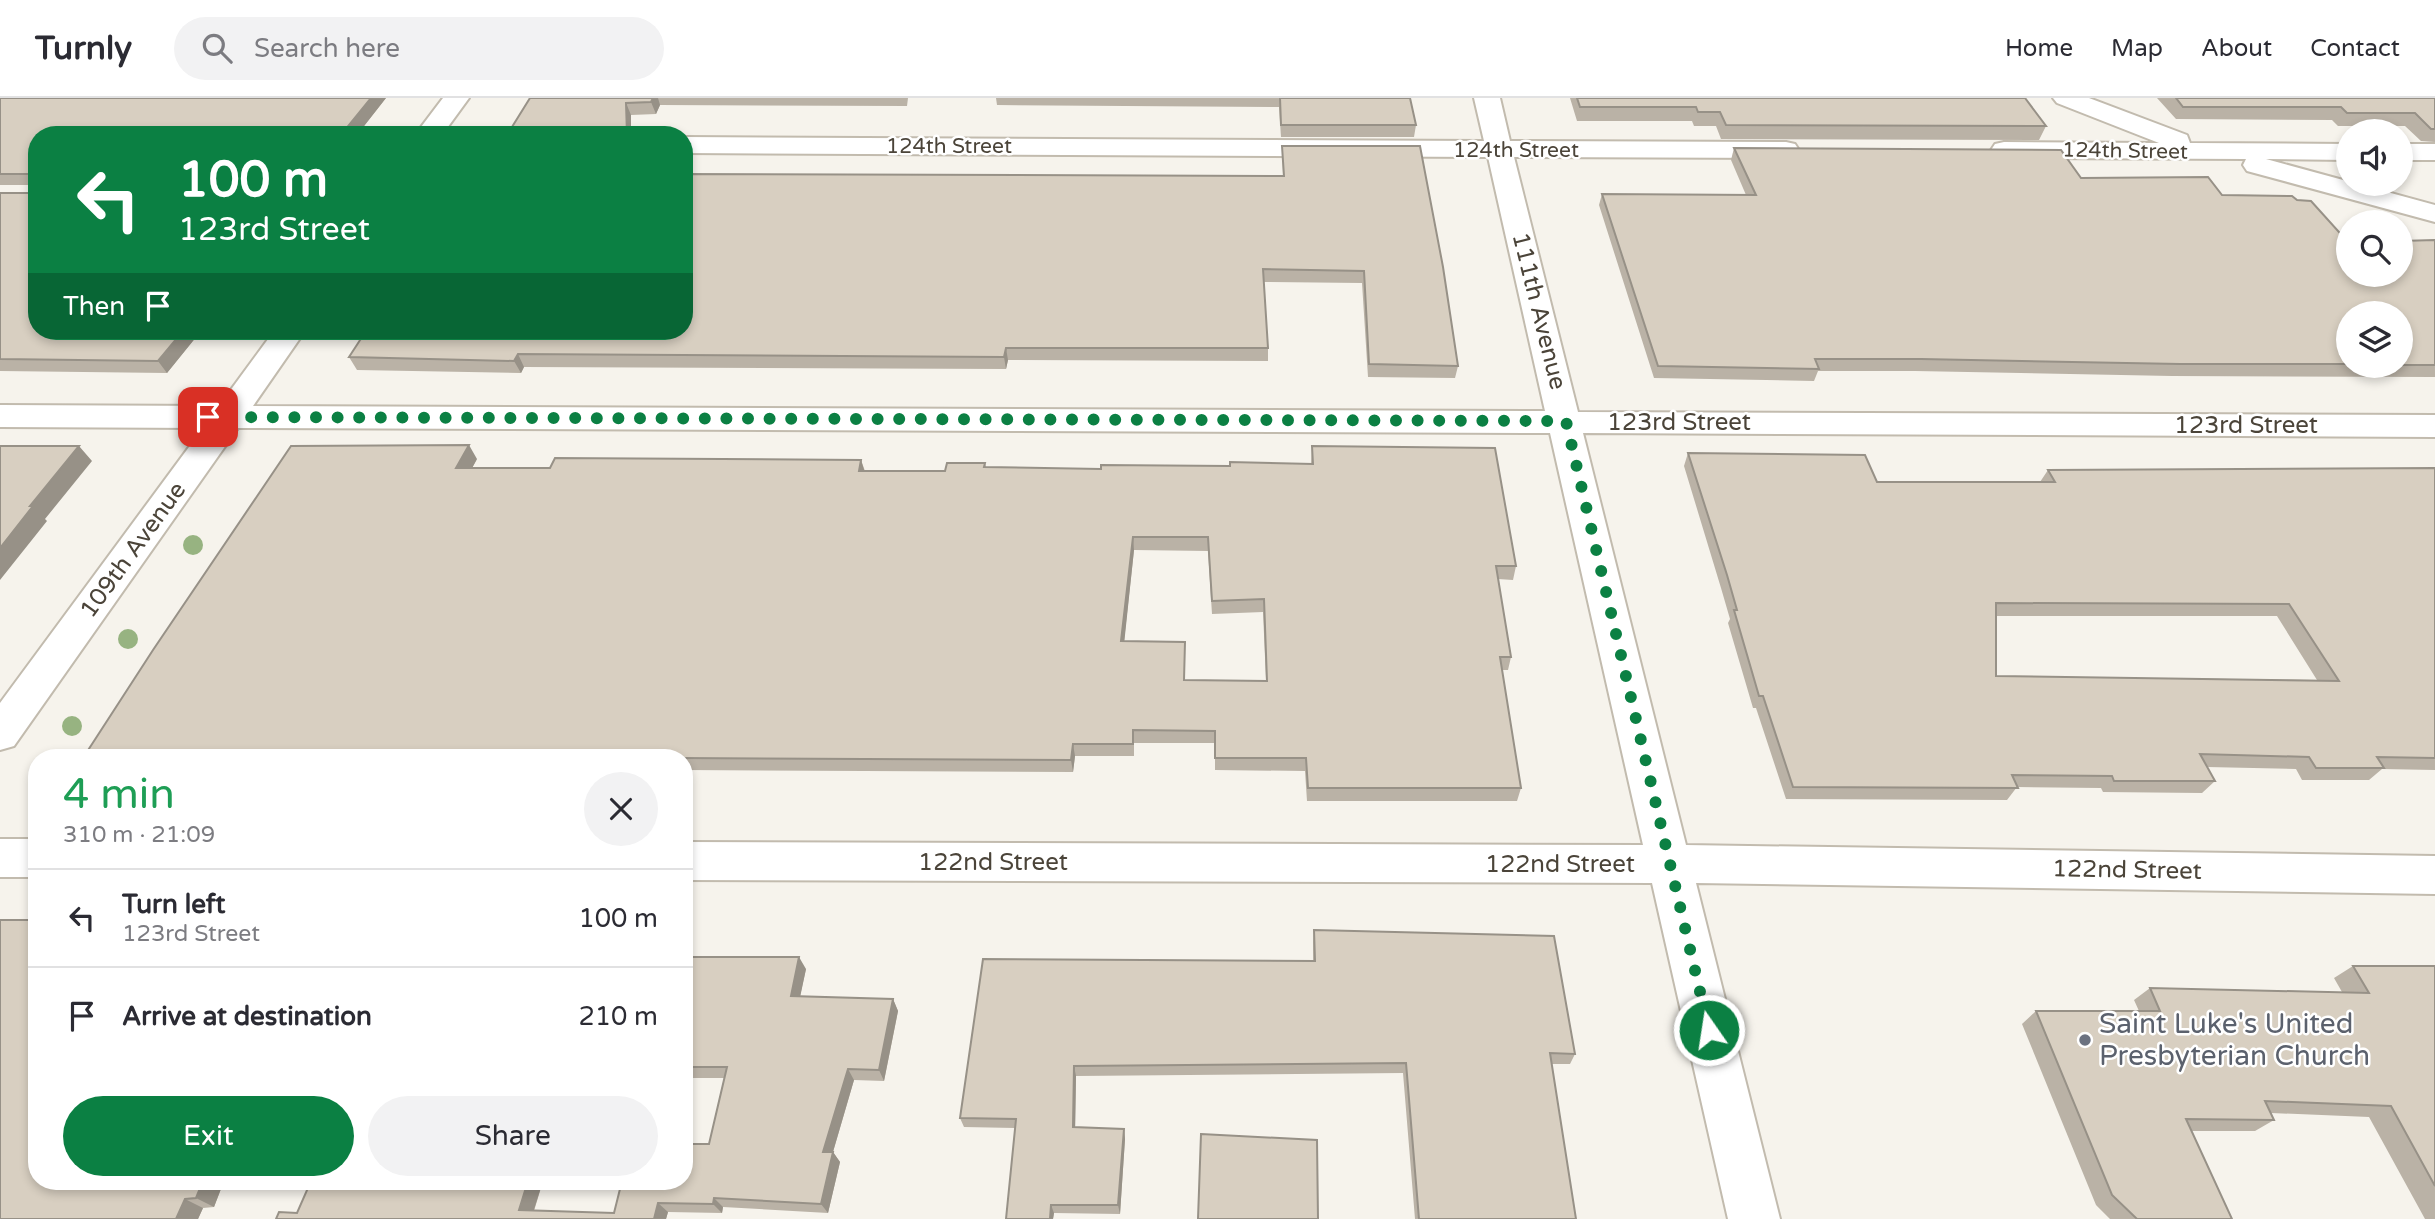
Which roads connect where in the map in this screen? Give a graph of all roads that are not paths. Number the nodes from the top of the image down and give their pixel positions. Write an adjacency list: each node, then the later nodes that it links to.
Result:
1 (456, 98): 4 (street)
2 (1487, 98): 6 (street, 111th Avenue)
3 (2066, 98): 9 (street)
4 (435, 126)
5 (693, 145): 6 (street, 124th Street)
6 (1499, 150): 7 (street, 124th Street); 17 (street, 111th Avenue)
7 (1805, 150)
8 (1984, 150): 9 (street, 124th Street)
9 (2207, 152): 10 (street, 124th Street); 13 (street)
10 (2336, 152)
11 (2413, 152): 12 (street)
12 (2435, 152)
13 (2435, 214)
14 (284, 340): 16 (street, 109th Avenue)
15 (0, 415): 16 (street, 123rd Street)
16 (230, 417): 17 (street, 123rd Street); 19 (street, 109th Avenue)
17 (1566, 421): 18 (street, 123rd Street); 23 (street, 111th Avenue)
18 (2435, 426)
19 (0, 734)
20 (0, 858): 21 (street)
21 (28, 858)
22 (693, 861): 23 (street, 122nd Street)
23 (1670, 864): 24 (street, 122nd Street); 25 (street, 111th Avenue)
24 (2435, 874)
25 (1754, 1219)

